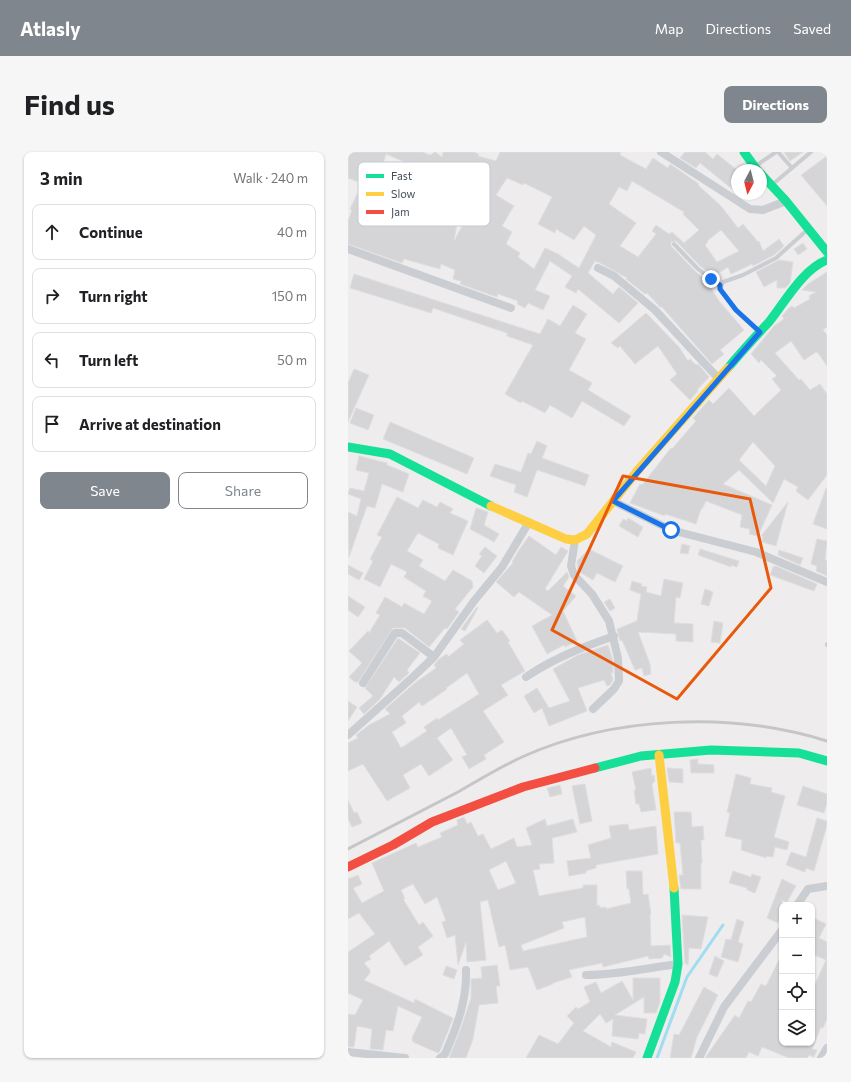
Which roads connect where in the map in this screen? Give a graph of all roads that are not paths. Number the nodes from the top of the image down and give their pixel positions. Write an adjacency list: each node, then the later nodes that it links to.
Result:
1 (661, 152): 10 (street)
2 (744, 152): 5 (main road)
3 (777, 152): 6 (lane); 7 (lane)
4 (811, 152): 7 (lane)
5 (753, 164)
6 (761, 164)
7 (792, 168): 9 (lane)
8 (767, 182): 9 (main road)
9 (771, 187): 10 (main road)
10 (786, 201): 11 (main road)
11 (808, 228): 14 (main road); 17 (lane)
12 (674, 244): 17 (lane)
13 (348, 249): 18 (street)
14 (827, 252)
15 (827, 260): 19 (main road)
16 (598, 268): 20 (street)
17 (720, 285): 19 (lane)
18 (511, 308)
19 (760, 332): 20 (main road)
20 (718, 378): 22 (main road)
21 (348, 448): 23 (main road)
22 (613, 501): 24 (main road); 25 (street)
23 (529, 522): 24 (main road); 27 (street)
24 (575, 540): 26 (street)
25 (827, 582)
26 (614, 636): 28 (street); 30 (street)
27 (434, 657): 29 (street); 31 (street)
28 (526, 677)
29 (364, 683)
30 (593, 709)
31 (348, 735)
32 (659, 755): 33 (main road); 34 (main road); 38 (main road)
33 (827, 761)
34 (348, 867)
35 (827, 886): 36 (street)
36 (799, 902)
37 (779, 934): 46 (street)
38 (678, 964): 40 (street); 45 (main road)
39 (466, 970): 44 (street)
40 (586, 975)
41 (827, 1048): 47 (street)
42 (348, 1052): 43 (street)
43 (405, 1058)
44 (440, 1058)
45 (647, 1058)
46 (699, 1058)
47 (821, 1058)

